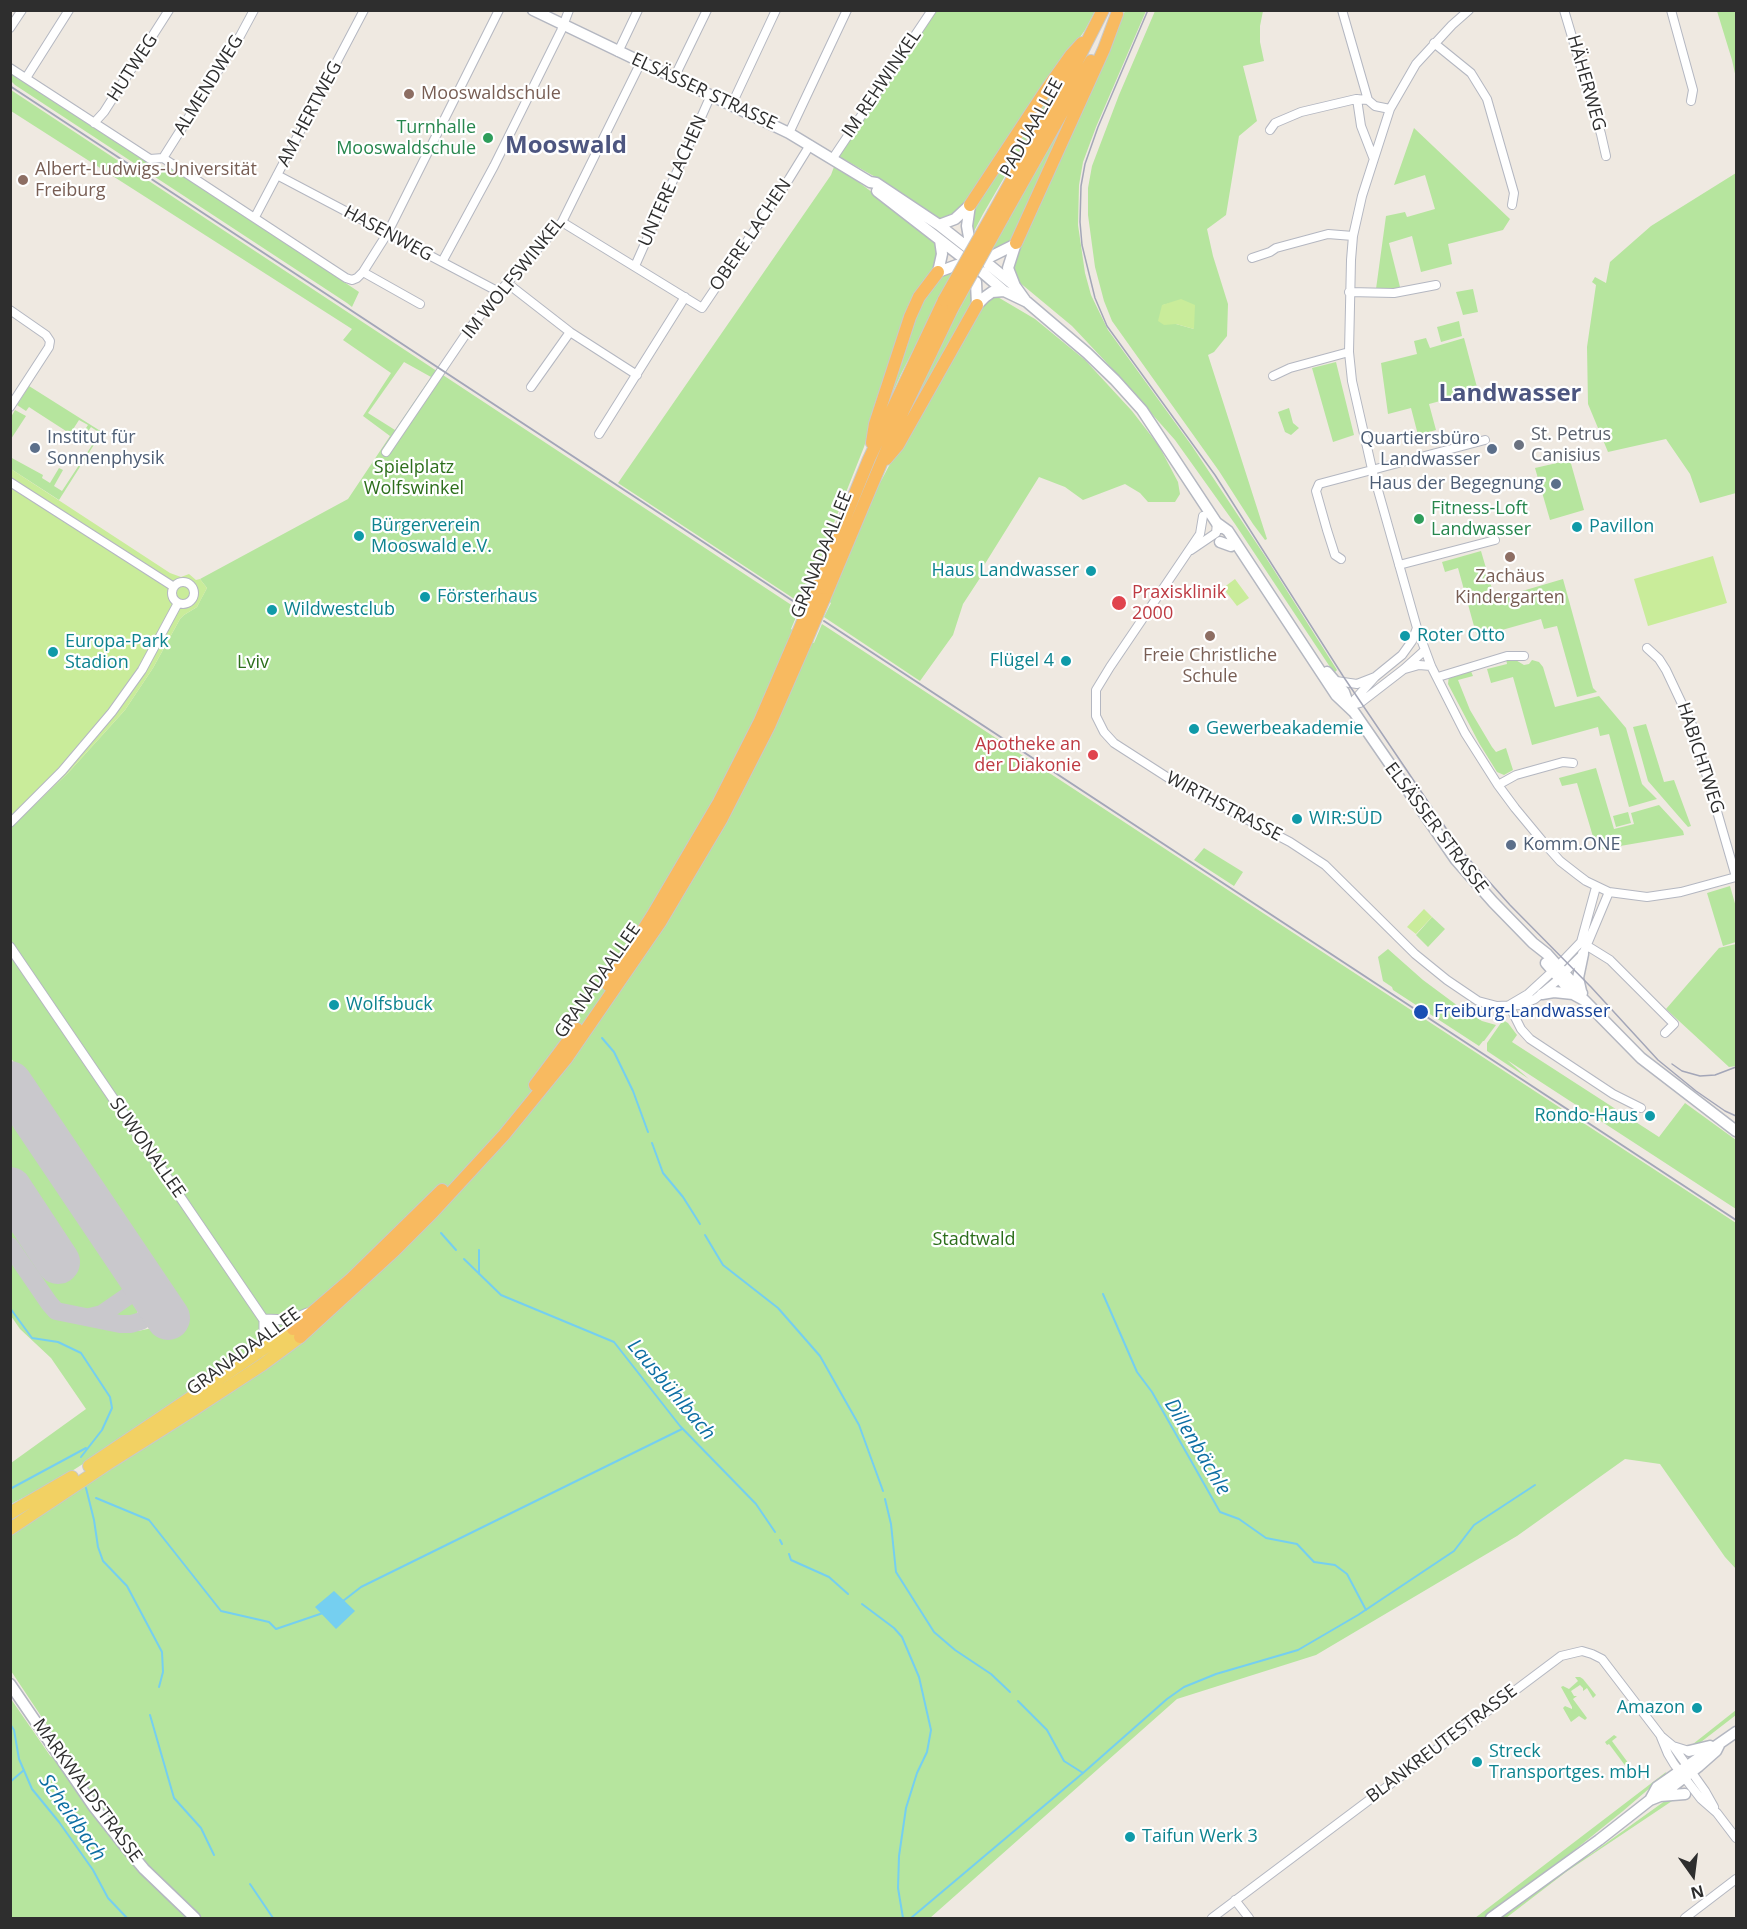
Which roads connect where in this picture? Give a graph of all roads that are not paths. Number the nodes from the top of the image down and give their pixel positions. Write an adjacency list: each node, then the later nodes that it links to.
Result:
1 (22, 10): 21 (street)
2 (69, 10): 27 (street)
3 (169, 10): 35 (street, HUTWEG)
4 (254, 10): 41 (street, ALMENDWEG)
5 (364, 10): 43 (street, AM HERTWEG)
6 (500, 10): 51 (street)
7 (533, 10): 20 (main road, ELSÄSSER STRASSE)
8 (569, 10): 20 (street)
9 (638, 10): 24 (street)
10 (706, 10): 28 (street)
11 (776, 10): 33 (street)
12 (847, 10): 37 (street)
13 (932, 10): 42 (street, IM REHWINKEL)
14 (1103, 10): 22 (highway, PADUAALLEE)
15 (1342, 10): 31 (street)
16 (1470, 10): 23 (street)
17 (1564, 10): 39 (street, HÄHERWEG)
18 (1671, 10): 32 (street)
19 (1117, 12): 47 (highway, PADUAALLEE); 54 (highway)
20 (563, 25): 24 (main road, ELSÄSSER STRASSE); 57 (street)
21 (10, 28)
22 (1092, 34): 45 (highway); 47 (highway, PADUAALLEE)
23 (1434, 43): 34 (street); 46 (street)
24 (618, 52): 25 (main road, ELSÄSSER STRASSE)
25 (641, 62): 28 (main road, ELSÄSSER STRASSE); 49 (street, IM WOLFSWINKEL)
26 (10, 68): 27 (street)
27 (26, 78): 35 (street)
28 (674, 78): 29 (main road, ELSÄSSER STRASSE)
29 (711, 95): 33 (main road, ELSÄSSER STRASSE); 58 (street, UNTERE LACHEN)
30 (1357, 99): 31 (street); 36 (street); 40 (street)
31 (1368, 100): 34 (street)
32 (1691, 101)
33 (732, 104): 37 (main road, ELSÄSSER STRASSE)
34 (1390, 109): 40 (street)
35 (94, 123): 41 (street)
36 (1269, 130)
37 (789, 133): 38 (main road, ELSÄSSER STRASSE)
38 (810, 145): 42 (main road, ELSÄSSER STRASSE); 67 (street, OBERE LACHEN)
39 (1606, 156)
40 (1373, 157): 52 (street)
41 (163, 158): 48 (street)
42 (833, 158): 44 (main road, ELSÄSSER STRASSE)
43 (278, 175): 48 (street, AM HERTWEG); 51 (street, HASENWEG)
44 (870, 182): 50 (main road, ELSÄSSER STRASSE); 53 (main road, ELSÄSSER STRASSE)
45 (969, 205): 50 (main road); 56 (main road)
46 (1512, 205)
47 (999, 214): 56 (highway, PADUAALLEE, bridge)
48 (255, 217): 59 (street)
49 (562, 222): 58 (street, OBERE LACHEN); 61 (street, IM WOLFSWINKEL)
50 (939, 225): 56 (main road, ELSÄSSER STRASSE)
51 (387, 234): 57 (street, HASENWEG); 59 (street)
52 (1353, 236): 55 (street); 66 (street)
53 (940, 240): 56 (main road, ELSÄSSER STRASSE); 60 (main road)
54 (1016, 243): 56 (main road); 63 (main road)
55 (1252, 258)
56 (972, 259): 60 (main road); 63 (main road, ELSÄSSER STRASSE); 64 (main road, ELSÄSSER STRASSE); 70 (main road); 81 (highway, GRANADAALLEE, bridge)
57 (442, 262): 65 (street, HASENWEG)
58 (635, 267): 67 (street, OBERE LACHEN)
59 (363, 272): 69 (street)
60 (938, 272): 81 (highway)
61 (507, 283): 65 (street, IM WOLFSWINKEL); 72 (street)
62 (1436, 285): 66 (street)
63 (1015, 286): 68 (main road, ELSÄSSER STRASSE)
64 (1004, 291): 68 (main road, ELSÄSSER STRASSE); 70 (main road)
65 (499, 292): 80 (street, IM WOLFSWINKEL)
66 (1349, 292): 73 (street)
67 (685, 297): 74 (street)
68 (1027, 303): 84 (main road, ELSÄSSER STRASSE)
69 (420, 304)
70 (977, 305): 81 (highway)
71 (10, 310): 77 (street)
72 (570, 332): 74 (street); 76 (street)
73 (1349, 352): 75 (street); 82 (street)
74 (637, 375): 78 (street)
75 (1273, 376)
76 (531, 387)
77 (10, 407)
78 (599, 434)
79 (1485, 440): 82 (street)
80 (386, 453)
81 (873, 464): 98 (highway, GRANADAALLEE, bridge)
82 (1372, 469): 93 (street); 94 (street)
83 (10, 482): 95 (street)
84 (1202, 501): 85 (main road); 86 (main road, ELSÄSSER STRASSE)
85 (1203, 516): 87 (street, WIRTHSTRASSE)
86 (1216, 523): 87 (street, WIRTHSTRASSE); 89 (street); 90 (main road, ELSÄSSER STRASSE); 92 (main road, ELSÄSSER STRASSE)
87 (1200, 534): 91 (street, WIRTHSTRASSE)
88 (1495, 540): 94 (street)
89 (1202, 543): 90 (street); 91 (street, WIRTHSTRASSE)
90 (1226, 544): 92 (main road, ELSÄSSER STRASSE)
91 (1190, 551): 121 (street, WIRTHSTRASSE)
92 (1243, 556): 101 (main road, ELSÄSSER STRASSE)
93 (1341, 559)
94 (1399, 565): 97 (street)
95 (174, 587): 96 (street); 96 (street)
96 (178, 603): 112 (street)
97 (1417, 628): 100 (street); 102 (street)
98 (803, 636): 125 (highway, GRANADAALLEE); 127 (highway, GRANADAALLEE)
99 (1647, 648): 113 (street, HABICHTWEG)
100 (1425, 650): 102 (street); 104 (street); 105 (street)
101 (1311, 655): 108 (main road, ELSÄSSER STRASSE); 109 (main road, ELSÄSSER STRASSE)
102 (1402, 655): 106 (street)
103 (1524, 657): 107 (street)
104 (1431, 666): 105 (street); 107 (street)
105 (1404, 669): 109 (street)
106 (1376, 677): 108 (street); 109 (street)
107 (1438, 677): 111 (street)
108 (1336, 681): 109 (main road, ELSÄSSER STRASSE)
109 (1353, 705): 118 (main road, ELSÄSSER STRASSE)
110 (1573, 763): 111 (street)
111 (1498, 785): 114 (street)
112 (10, 823)
113 (1736, 877): 115 (street)
114 (1596, 887): 115 (street); 117 (street)
115 (1609, 892): 117 (street)
116 (10, 947): 126 (street, SUWONALLEE)
117 (1583, 947): 118 (street); 120 (main road); 122 (street)
118 (1559, 972): 119 (street, WIRTHSTRASSE); 120 (main road, ELSÄSSER STRASSE); 121 (street)
119 (1542, 994): 120 (main road); 121 (street, WIRTHSTRASSE)
120 (1580, 996): 124 (main road, ELSÄSSER STRASSE)
121 (1509, 1005): 123 (street)
122 (1665, 1033)
123 (1641, 1108)
124 (1737, 1131)
125 (316, 1311): 126 (street); 127 (highway, GRANADAALLEE)
126 (264, 1319): 128 (street, SUWONALLEE); 129 (street)
127 (296, 1333): 128 (main road, GRANADAALLEE)
128 (280, 1345): 129 (main road, GRANADAALLEE); 131 (main road, GRANADAALLEE)
129 (261, 1352): 130 (main road, GRANADAALLEE)
130 (10, 1513)
131 (10, 1529)
132 (10, 1684): 146 (main road, MARKWALDSTRASSE)
133 (1737, 1732): 135 (main road)
134 (1661, 1736): 136 (street, BLANKREUTESTRASSE); 138 (street, BLANKREUTESTRASSE); 145 (street, BLANKREUTESTRASSE)
135 (1719, 1744): 137 (main road); 138 (main road)
136 (1673, 1746): 137 (street, BLANKREUTESTRASSE); 138 (street, BLANKREUTESTRASSE)
137 (1689, 1750)
138 (1685, 1771): 140 (main road); 141 (street); 142 (street)
139 (1685, 1794): 140 (main road); 141 (street)
140 (1655, 1798): 149 (main road)
141 (1701, 1799): 142 (street)
142 (1717, 1813): 143 (street)
143 (1737, 1838)
144 (1737, 1879): 150 (street)
145 (1236, 1900): 147 (street, BLANKREUTESTRASSE); 148 (street)
146 (195, 1918)
147 (1212, 1918)
148 (1249, 1918)
149 (1491, 1918)
150 (1685, 1918)

